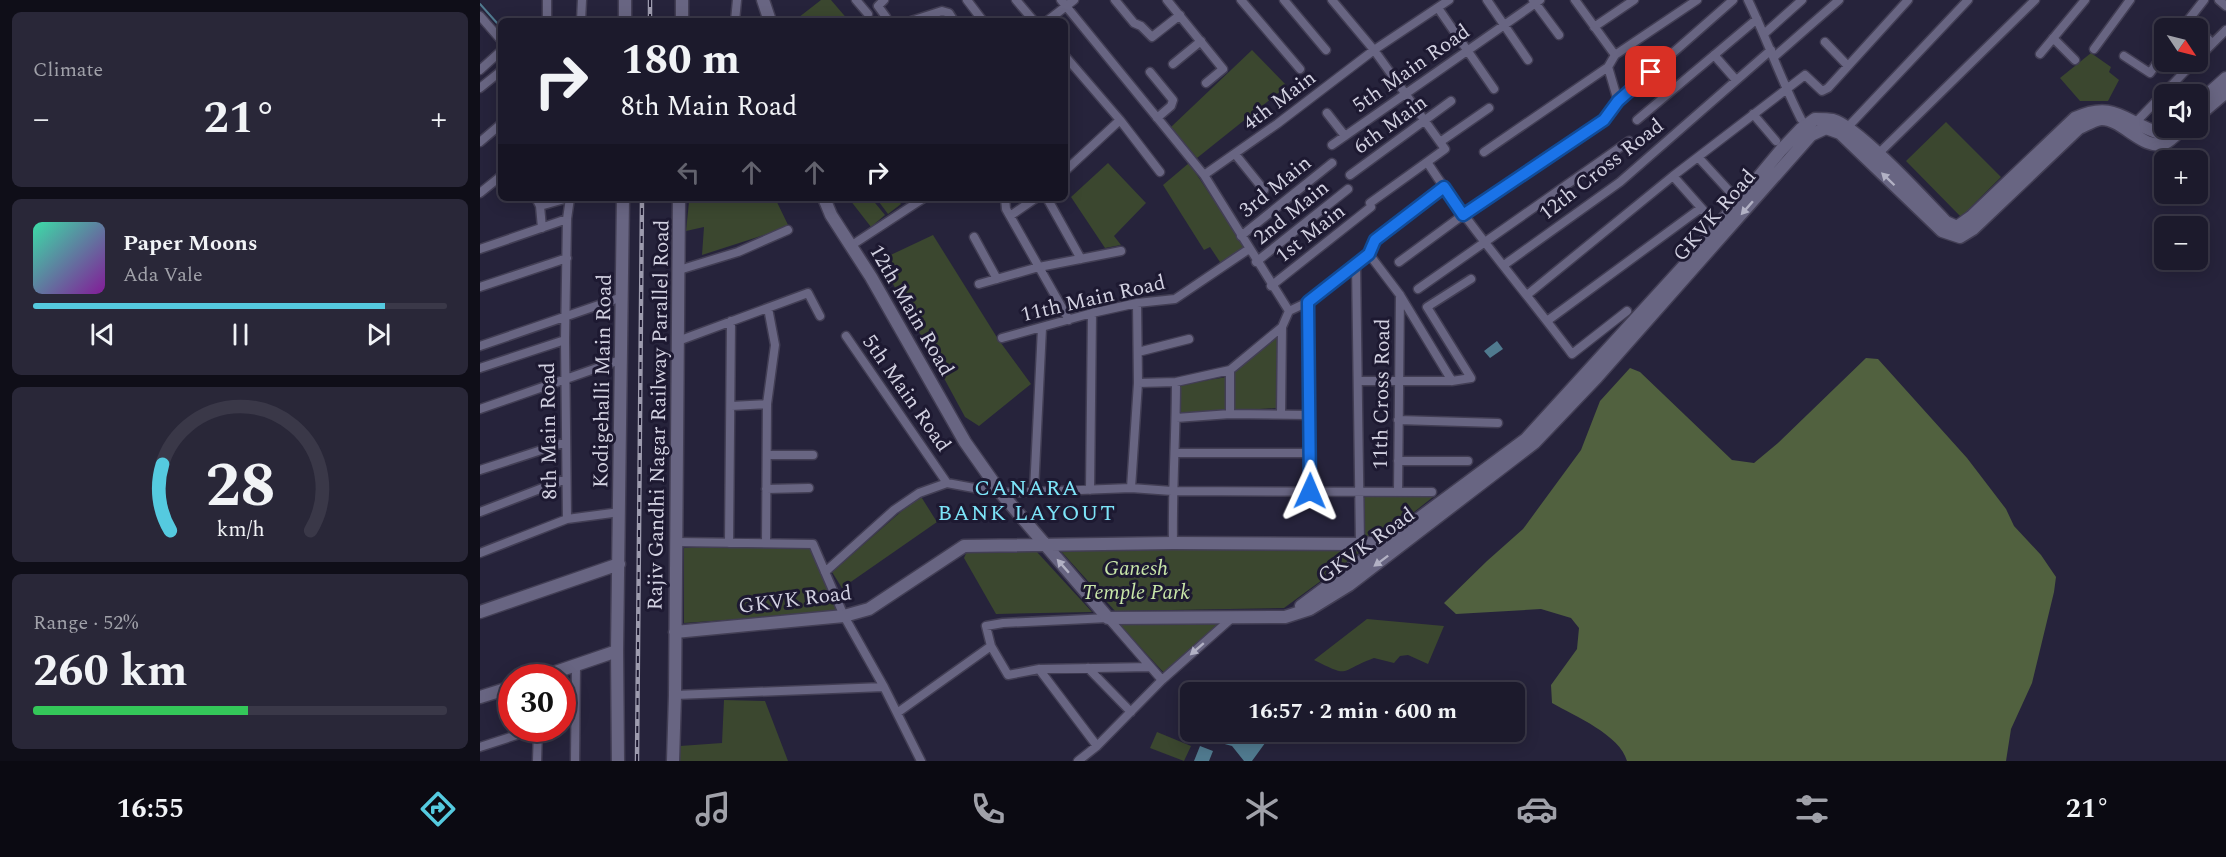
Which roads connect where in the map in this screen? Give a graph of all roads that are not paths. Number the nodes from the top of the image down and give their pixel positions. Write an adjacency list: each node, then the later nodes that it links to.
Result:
1 (547, 0): 39 (street)
2 (582, 0): 40 (street)
3 (625, 0): 41 (main road)
4 (682, 0): 42 (main road)
5 (737, 0): 43 (street)
6 (763, 0): 44 (main road)
7 (856, 0): 35 (street)
8 (884, 0): 38 (street)
9 (967, 0): 47 (street)
10 (1016, 0): 48 (street)
11 (1115, 0): 36 (street)
12 (1167, 0): 36 (street)
13 (1241, 0): 81 (street)
14 (1284, 0): 65 (street)
15 (1332, 0): 66 (street)
16 (1449, 0): 34 (street, 4th Main)
17 (1487, 0): 52 (street)
18 (1575, 0): 53 (street)
19 (1634, 0): 33 (street)
20 (1697, 0): 72 (street)
21 (1733, 0): 96 (street)
22 (1748, 0): 51 (street)
23 (1802, 0): 55 (street)
24 (1839, 0): 69 (street, 12th Cross Road)
25 (1908, 0): 78 (street)
26 (1968, 0): 108 (street)
27 (2035, 0): 120 (street)
28 (2085, 0): 58 (street)
29 (2130, 0): 64 (street)
30 (2204, 0): 50 (street)
31 (1536, 1): 52 (street, 5th Main Road); 56 (street)
32 (1067, 2): 49 (street); 101 (street)
33 (1624, 3): 53 (street)
34 (1438, 8): 66 (street, 4th Main); 67 (street)
35 (868, 14)
36 (1180, 15): 60 (street)
37 (480, 16): 57 (street)
38 (886, 17)
39 (547, 18)
40 (581, 18)
41 (625, 18)
42 (682, 18)
43 (735, 18)
44 (769, 18)
45 (920, 18): 46 (street)
46 (952, 18)
47 (980, 18)
48 (1032, 18)
49 (1050, 18)
50 (2190, 18)
51 (1757, 19): 55 (street); 71 (street)
52 (1504, 25): 67 (street, 5th Main Road); 75 (street)
53 (1594, 27): 72 (street)
54 (2226, 30): 62 (street)
55 (1764, 34): 69 (street)
56 (1559, 36)
57 (498, 37)
58 (2053, 38): 70 (street); 76 (street)
59 (2208, 39): 62 (street)
60 (1201, 41): 77 (street); 88 (street)
61 (1825, 42): 78 (street)
62 (2212, 43): 63 (street)
63 (2208, 47)
64 (2094, 49)
65 (1326, 50)
66 (1374, 50): 93 (street); 118 (street, 4th Main)
67 (1466, 51): 90 (street); 93 (street, 5th Main Road)
68 (498, 53): 82 (street)
69 (1773, 53): 87 (street, 12th Cross Road); 91 (street)
70 (2040, 54)
71 (1714, 55): 87 (street); 105 (street)
72 (1615, 56): 79 (street)
73 (2124, 56): 80 (street)
74 (1068, 59): 103 (street)
75 (1528, 60)
76 (2075, 60)
77 (1173, 64)
78 (1848, 66): 91 (street)
79 (1608, 67): 96 (street); 117 (street)
80 (2154, 67)
81 (1300, 69)
82 (480, 70)
83 (1150, 72): 101 (street)
84 (2182, 72): 107 (street)
85 (498, 73): 89 (street)
86 (2226, 78): 94 (main road)
87 (1736, 81): 163 (street, 12th Cross Road)
88 (1206, 83)
89 (480, 88)
90 (1494, 89)
91 (1785, 90): 100 (street); 102 (street)
92 (2226, 92): 97 (main road)
93 (1405, 93): 104 (street); 110 (street, 5th Main Road)
94 (2208, 94)
95 (1451, 101): 104 (street, 6th Main)
96 (1618, 101): 144 (street)
97 (2208, 107)
98 (1490, 108): 115 (street)
99 (1327, 113): 110 (street)
100 (1753, 114): 113 (street); 119 (street)
101 (1157, 118): 126 (street)
102 (1801, 119)
103 (1120, 120): 123 (street); 124 (street)
104 (1424, 120): 115 (street); 125 (street, 6th Main)
105 (1637, 120)
106 (498, 126): 114 (street)
107 (2135, 129): 109 (main road); 111 (main road); 120 (main road)
108 (1844, 131): 120 (main road); 149 (main road, GKVK Road)
109 (2154, 131)
110 (1345, 136): 116 (street, 5th Main Road)
111 (2171, 138)
112 (1629, 141): 152 (street)
113 (1776, 141)
114 (480, 142)
115 (1440, 142): 121 (street, 1st Main)
116 (1332, 145)
117 (1484, 152)
118 (1235, 154): 126 (street, 4th Main); 131 (street)
119 (1698, 157): 127 (street); 133 (street)
120 (1874, 158)
121 (1427, 162): 129 (street); 169 (street, 1st Main)
122 (1332, 163): 150 (street, 3rd Main)
123 (1068, 168)
124 (1160, 172)
125 (1350, 175)
126 (1204, 176): 150 (street)
127 (1673, 176): 143 (street); 173 (street)
128 (498, 178): 132 (street)
129 (1444, 187): 144 (street); 157 (street)
130 (1348, 189): 160 (street, 2nd Main)
131 (1264, 190)
132 (480, 193)
133 (1731, 193)
134 (569, 201): 146 (street)
135 (623, 201): 174 (main road, Kodigehalli Main Road)
136 (683, 201): 165 (main road, Rajiv Gandhi Nagar Railway Parallel Road)
137 (825, 201): 153 (main road, 12th Main Road)
138 (919, 201): 153 (street)
139 (1005, 201): 145 (street)
140 (1032, 201): 145 (street)
141 (1049, 201): 159 (street)
142 (538, 202): 147 (street)
143 (1701, 208): 149 (street); 185 (street)
144 (1463, 215): 152 (street); 161 (street)
145 (1010, 216): 164 (street)
146 (567, 219): 147 (street); 158 (street)
147 (542, 228): 154 (street)
148 (788, 230): 165 (street)
149 (1721, 230): 237 (main road, GKVK Road)
150 (1241, 236): 155 (street)
151 (974, 237): 166 (street)
152 (1485, 240): 163 (street); 171 (street)
153 (852, 245): 233 (main road, 12th Main Road)
154 (480, 249)
155 (1249, 249): 160 (street); 176 (street, 11th Main Road)
156 (1121, 251): 159 (street)
157 (1369, 254): 162 (street); 172 (street)
158 (567, 258): 170 (street); 181 (street)
159 (1081, 259): 164 (street)
160 (1256, 262): 169 (street)
161 (1399, 262)
162 (1356, 264): 175 (street); 199 (street)
163 (1504, 265): 173 (street)
164 (1039, 267): 166 (street); 183 (street)
165 (679, 270): 192 (main road, Rajiv Gandhi Nagar Railway Parallel Road)
166 (997, 279): 168 (street)
167 (1471, 279): 200 (street)
168 (979, 284)
169 (1271, 286): 179 (street)
170 (480, 287)
171 (1418, 289)
172 (1400, 295): 200 (street); 203 (street, 11th Cross Road)
173 (1527, 295): 185 (street)
174 (622, 297): 181 (street); 195 (main road, Kodigehalli Main Road)
175 (1308, 302): 179 (street); 209 (street)
176 (1137, 303): 180 (street, 11th Main Road); 194 (street)
177 (768, 308): 182 (street); 184 (street); 204 (street)
178 (1627, 310): 185 (street)
179 (1288, 311): 186 (street)
180 (1092, 313): 183 (street, 11th Main Road); 226 (street)
181 (566, 316): 191 (street); 193 (street)
182 (820, 316)
183 (1069, 320): 187 (street, 11th Main Road)
184 (731, 321): 192 (street); 205 (street)
185 (1547, 321)
186 (1282, 327): 197 (street); 207 (street)
187 (1042, 328): 189 (street, 11th Main Road); 227 (street)
188 (846, 336): 222 (street, 5th Main Road)
189 (1002, 338)
190 (1190, 339): 194 (street)
191 (565, 340): 196 (street, 8th Main Road); 198 (street, 8th Main Road)
192 (678, 341): 238 (main road, Rajiv Gandhi Nagar Railway Parallel Road)
193 (480, 346)
194 (1138, 352): 202 (street)
195 (620, 360): 198 (street); 235 (main road, Kodigehalli Main Road)
196 (480, 368)
197 (1230, 370): 201 (street); 208 (street)
198 (566, 379): 206 (street); 213 (street, 8th Main Road)
199 (1358, 381): 203 (street); 230 (street)
200 (1452, 381): 203 (street)
201 (1176, 382): 202 (street); 210 (street)
202 (1138, 383): 224 (street)
203 (1400, 383): 211 (street, 11th Cross Road)
204 (767, 405): 205 (street); 216 (street)
205 (730, 406): 240 (street)
206 (480, 409)
207 (1281, 413): 208 (street); 209 (street)
208 (1230, 414): 210 (street)
209 (1310, 415): 215 (street)
210 (1176, 418): 214 (street)
211 (1398, 420): 212 (street); 218 (street, 11th Cross Road)
212 (1498, 423)
213 (566, 442): 220 (street); 221 (street, 8th Main Road)
214 (1176, 453): 215 (street); 228 (street)
215 (1311, 453): 229 (street)
216 (766, 455): 217 (street); 225 (street)
217 (813, 455)
218 (1398, 461): 219 (street); 231 (street, 11th Cross Road)
219 (1468, 461)
220 (480, 471)
221 (566, 479): 234 (street); 236 (street, 8th Main Road)
222 (947, 483): 233 (street, 5th Main Road); 247 (street)
223 (809, 488): 225 (street)
224 (1131, 488): 226 (street, 5th Main Road); 228 (street, 5th Main Road)
225 (766, 489): 241 (street)
226 (1089, 490): 227 (street, 5th Main Road)
227 (1034, 491): 233 (street, 5th Main Road)
228 (1172, 491): 229 (street, 5th Main Road); 242 (street)
229 (1310, 491): 230 (street, 5th Main Road)
230 (1360, 491): 231 (street, 5th Main Road); 243 (street)
231 (1398, 492): 232 (street, 5th Main Road)
232 (1432, 492)
233 (1001, 493): 244 (main road, 12th Main Road)
234 (480, 512)
235 (620, 512): 236 (street); 246 (main road, Kodigehalli Main Road)
236 (567, 519): 245 (street, 8th Main Road)
237 (1400, 539): 239 (main road, GKVK Road); 251 (main road, GKVK Road, one-way to 251)
238 (677, 542): 240 (street); 253 (main road, Rajiv Gandhi Nagar Railway Parallel Road)
239 (1385, 542): 243 (main road, GKVK Road); 251 (main road, GKVK Road)
240 (729, 543): 241 (street)
241 (766, 543): 247 (street)
242 (1173, 543): 243 (main road, GKVK Road); 244 (main road, GKVK Road)
243 (1360, 544)
244 (1045, 545): 249 (main road, GKVK Road); 252 (main road, one-way to 244)
245 (480, 553)
246 (620, 564): 248 (main road); 255 (main road, Kodigehalli Main Road)
247 (825, 573): 249 (street)
248 (480, 612)
249 (844, 616): 253 (main road, GKVK Road); 261 (street)
250 (1233, 617): 251 (main road, GKVK Road); 252 (main road, GKVK Road); 260 (street, one-way to 260)
251 (1285, 617)
252 (1108, 618): 254 (street); 257 (street)
253 (675, 632): 263 (main road)
254 (991, 646): 259 (street); 266 (street)
255 (617, 651): 256 (main road); 274 (main road, Kodigehalli Main Road)
256 (576, 665)
257 (1150, 667): 258 (street); 260 (street)
258 (1088, 668): 259 (street); 265 (street)
259 (1039, 669): 270 (street)
260 (1162, 680): 265 (street)
261 (884, 687): 263 (street); 266 (street)
262 (498, 692): 264 (main road)
263 (675, 695): 275 (main road)
264 (480, 698)
265 (1131, 712): 270 (street)
266 (897, 713): 276 (street)
267 (498, 741): 271 (street)
268 (537, 742): 272 (street)
269 (575, 742): 273 (street)
270 (1097, 746): 277 (street)
271 (480, 747)
272 (537, 761)
273 (575, 761)
274 (618, 761)
275 (673, 761)
276 (921, 761)
277 (1078, 761)

